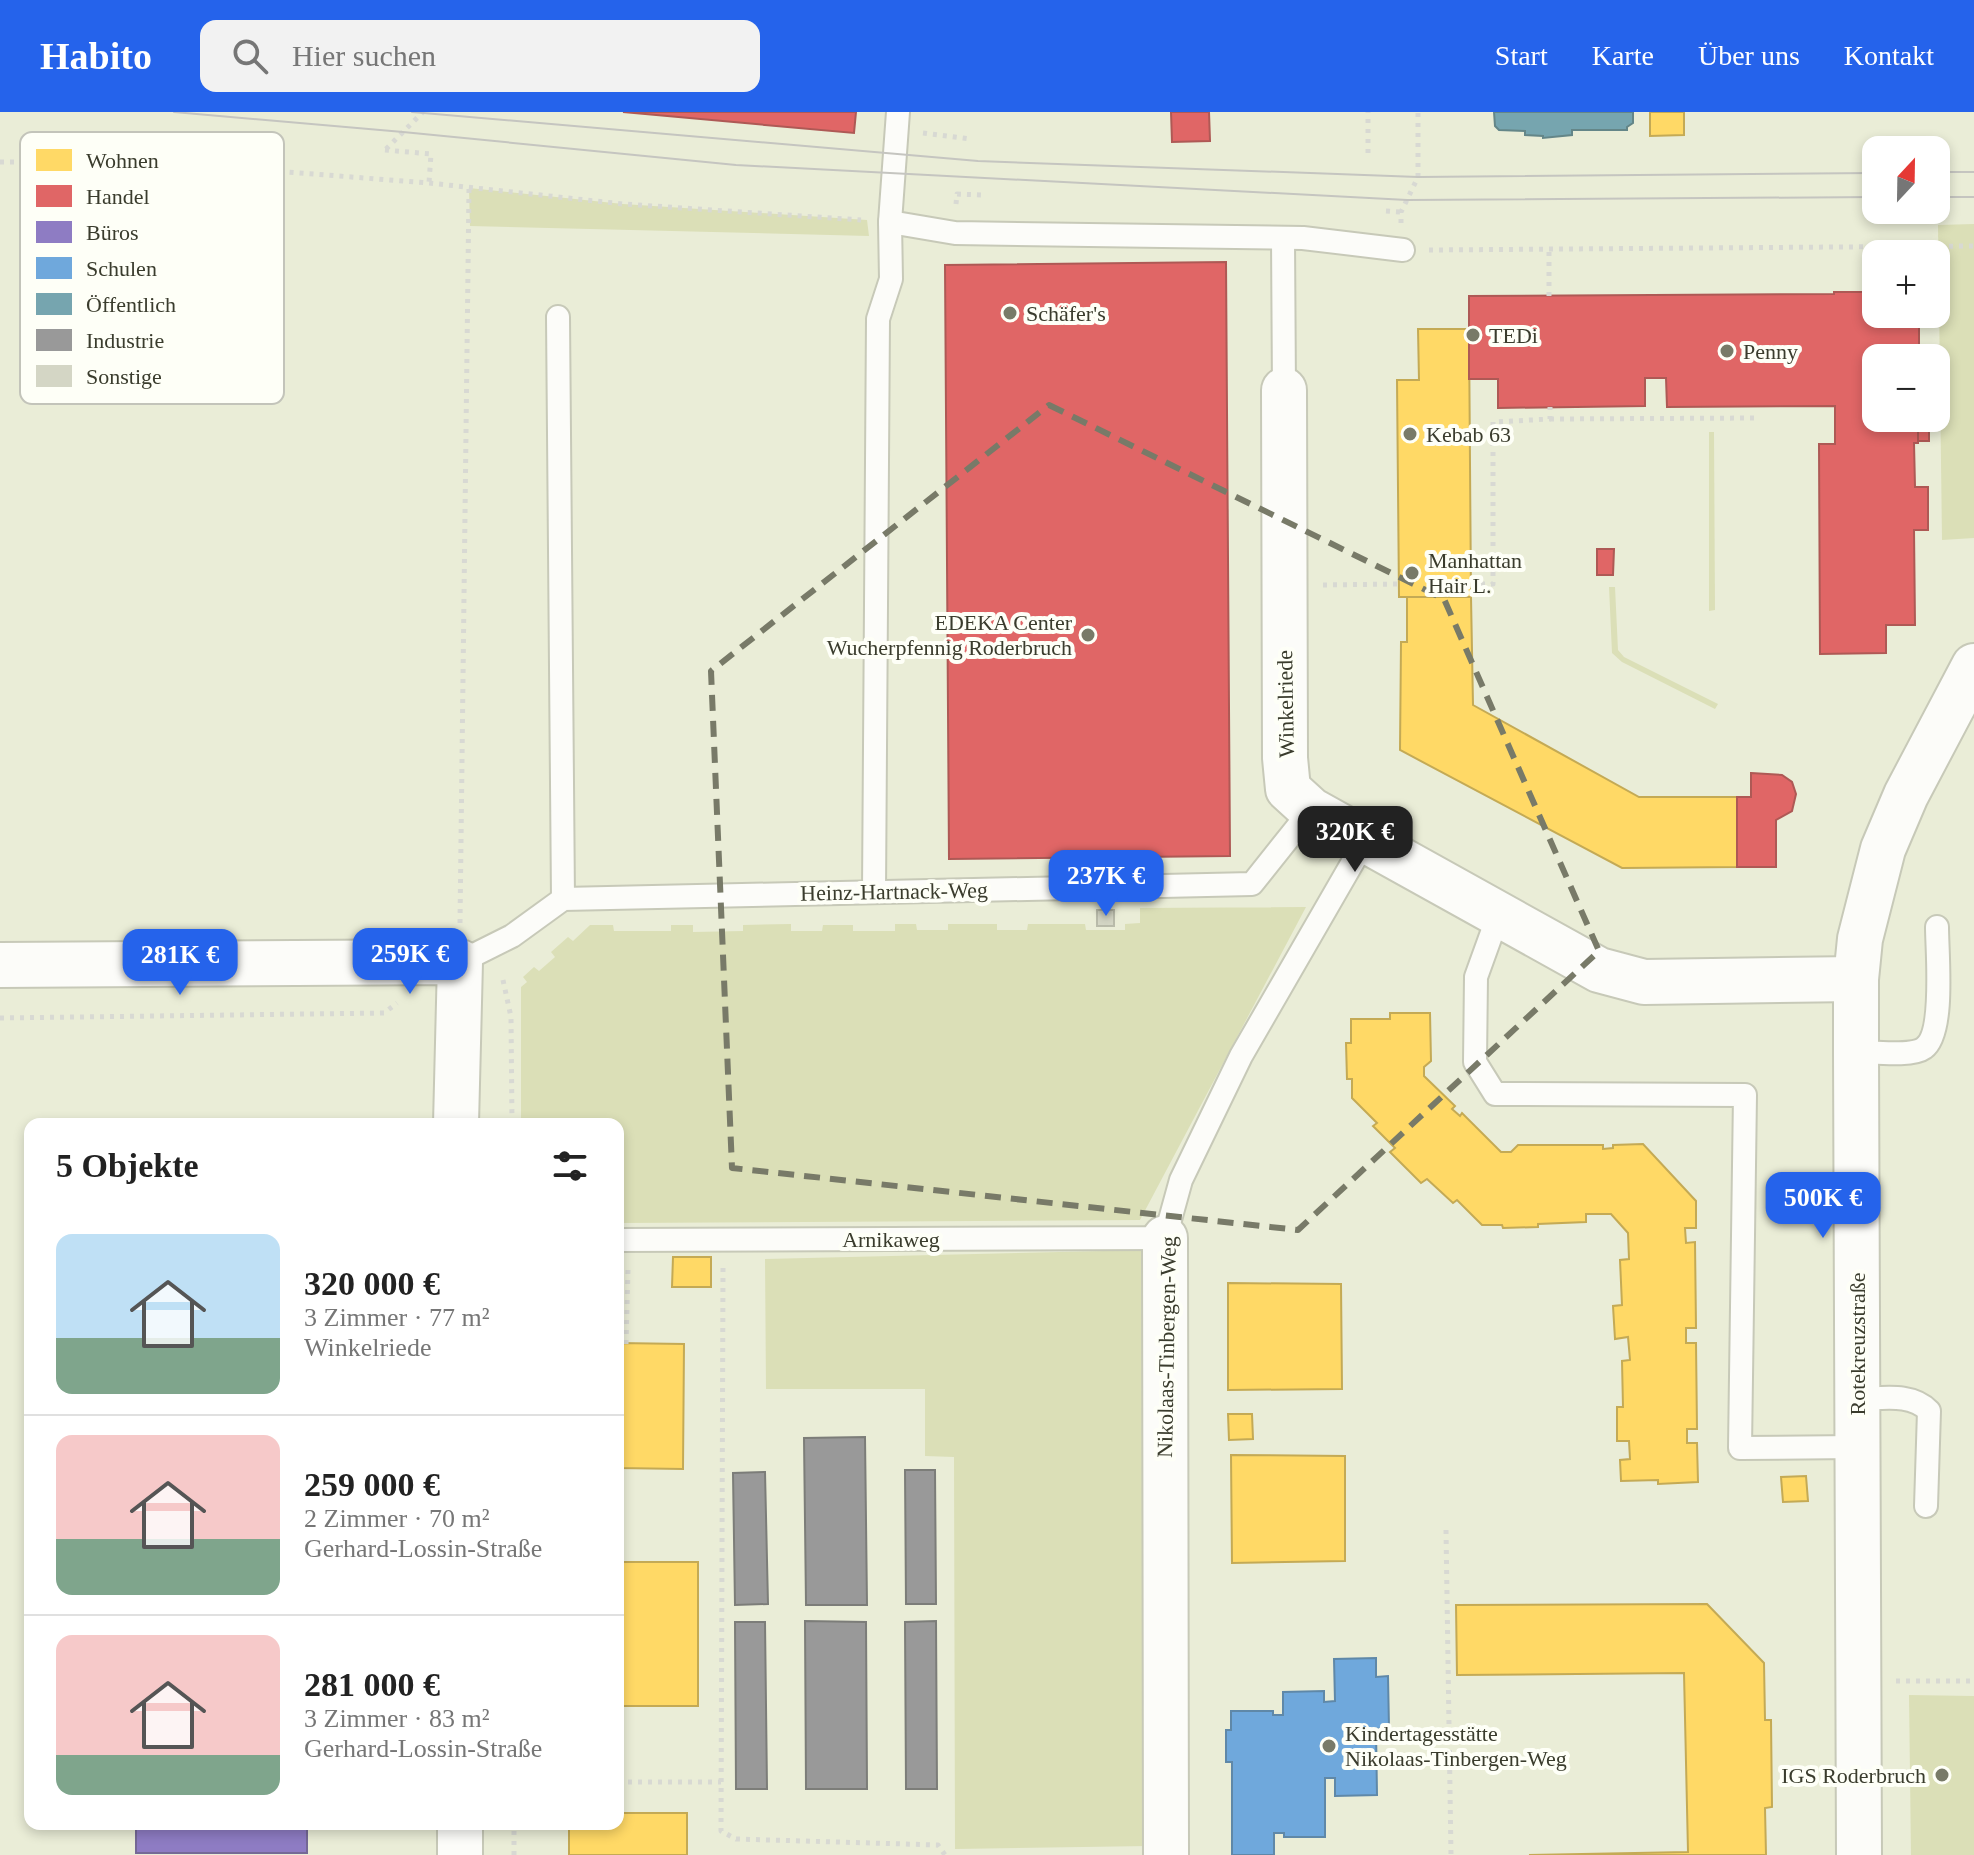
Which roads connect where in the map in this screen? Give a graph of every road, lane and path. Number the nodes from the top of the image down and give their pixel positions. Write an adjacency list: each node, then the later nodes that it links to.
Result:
1 (423, 112): 10 (path)
2 (1368, 112): 6 (path)
3 (1418, 112): 12 (path)
4 (898, 121): 5 (path); 13 (lane)
5 (970, 139)
6 (1368, 153)
7 (0, 162): 8 (path)
8 (20, 162)
9 (284, 172): 10 (path)
10 (429, 183): 11 (path)
11 (469, 188): 13 (path); 34 (path)
12 (1386, 211)
13 (890, 222): 14 (lane); 30 (lane)
14 (1283, 239): 16 (lane); 20 (lane, Winkelriede)
15 (1974, 246): 17 (path)
16 (1403, 250): 17 (path)
17 (1549, 250): 18 (path)
18 (1549, 296)
19 (558, 317): 31 (lane)
20 (1284, 390): 26 (street, Winkelriede)
21 (1550, 407): 23 (path)
22 (1758, 418): 23 (path)
23 (1550, 419): 25 (path)
24 (1398, 584): 26 (path)
25 (1471, 584)
26 (1284, 585): 28 (street, Winkelriede)
27 (1974, 666): 36 (street, Rotekreuzstraße)
28 (1311, 810): 29 (street, Winkelriede); 30 (lane, Heinz-Hartnack-Weg)
29 (1365, 841): 32 (street, Winkelriede); 42 (lane, Nikolaas-Tinbergen-Weg)
30 (874, 891): 31 (lane, Heinz-Hartnack-Weg)
31 (563, 899): 34 (lane)
32 (1498, 916): 36 (street, Winkelriede); 48 (lane)
33 (1937, 927): 39 (lane)
34 (477, 953): 35 (street); 40 (street); 41 (path)
35 (0, 965)
36 (1856, 979): 39 (street, Rotekreuzstraße)
37 (409, 996): 38 (path)
38 (0, 1018)
39 (1856, 1052): 47 (street, Rotekreuzstraße)
40 (457, 1118)
41 (512, 1118)
42 (1165, 1238): 43 (lane, Arnikaweg); 60 (street, Nikolaas-Tinbergen-Weg)
43 (723, 1239): 44 (lane, Arnikaweg); 54 (path)
44 (624, 1240)
45 (624, 1275): 46 (path)
46 (626, 1344)
47 (1857, 1399): 48 (street, Rotekreuzstraße); 49 (lane)
48 (1857, 1447): 62 (street, Rotekreuzstraße)
49 (1926, 1506)
50 (1446, 1530): 61 (path)
51 (1887, 1681): 52 (path)
52 (1974, 1681)
53 (624, 1782): 54 (path)
54 (721, 1782): 59 (path)
55 (460, 1830): 57 (street)
56 (514, 1830): 58 (path)
57 (460, 1855)
58 (514, 1855)
59 (945, 1855)
60 (1166, 1855)
61 (1451, 1855)
62 (1859, 1855)

